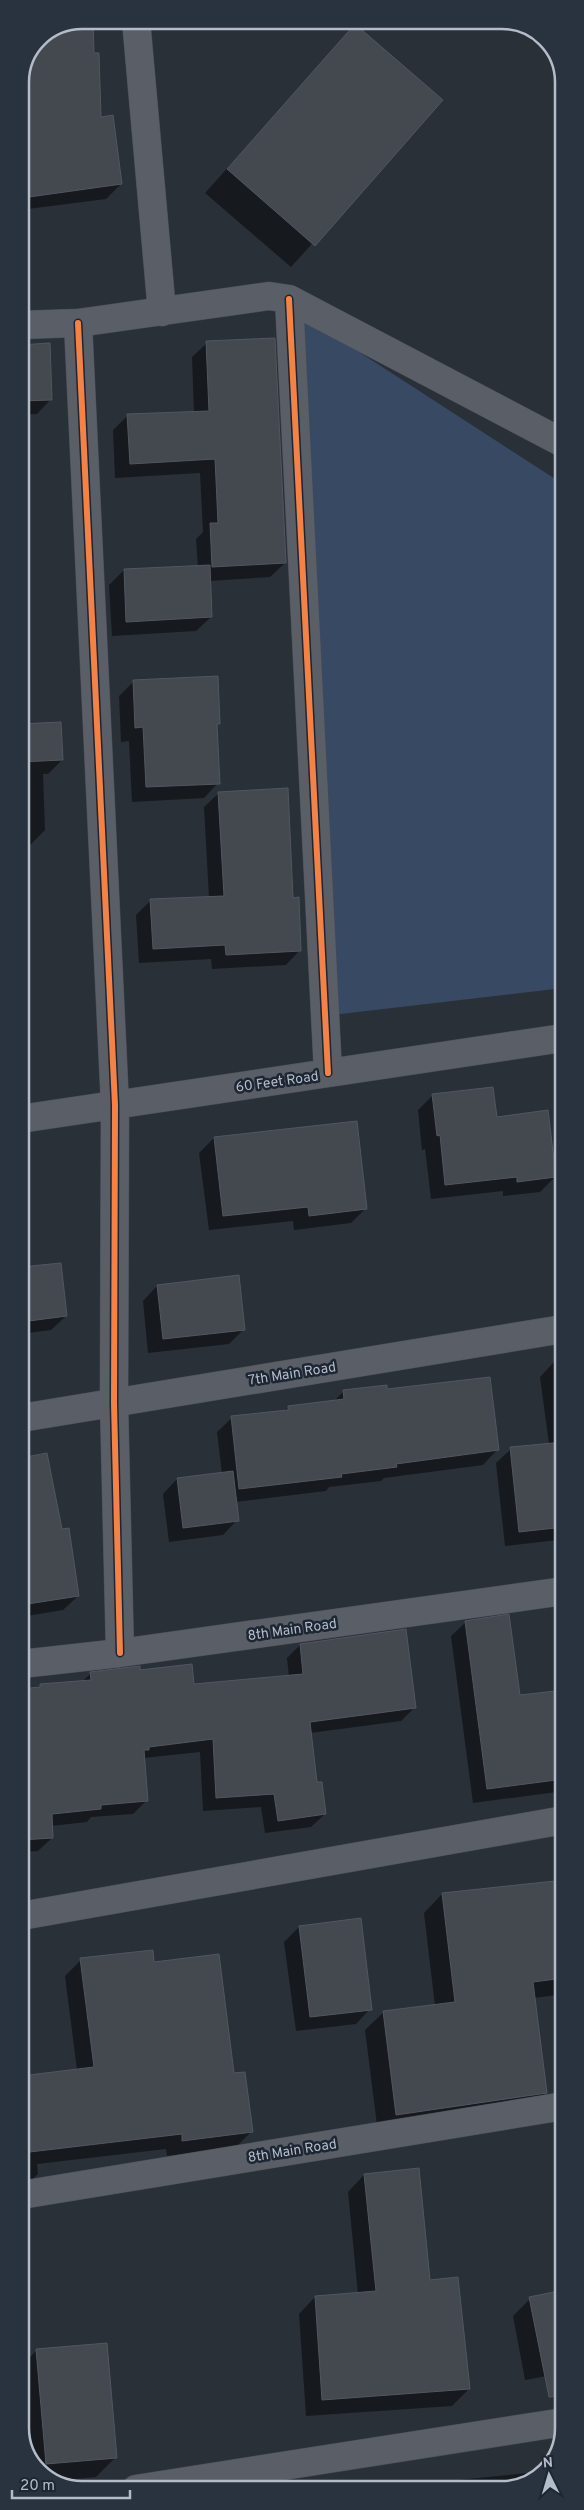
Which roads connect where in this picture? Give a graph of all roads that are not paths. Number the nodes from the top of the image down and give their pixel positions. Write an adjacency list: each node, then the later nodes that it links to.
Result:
1 (137, 29): 3 (street)
2 (289, 299): 3 (street); 6 (street); 8 (street)
3 (162, 312): 4 (street)
4 (78, 323): 5 (street); 9 (street)
5 (29, 325)
6 (555, 439)
7 (555, 1039): 8 (street, 60 Feet Road)
8 (328, 1073): 9 (street, 60 Feet Road)
9 (115, 1105): 10 (street, 60 Feet Road); 12 (street)
10 (29, 1118)
11 (555, 1330): 12 (street, 7th Main Road)
12 (114, 1403): 13 (street, 7th Main Road); 15 (street)
13 (29, 1417)
14 (555, 1592): 15 (street, 8th Main Road)
15 (120, 1653): 16 (street, 8th Main Road)
16 (29, 1663)
17 (555, 1822): 18 (street)
18 (29, 1915)
19 (555, 2107): 20 (street, 8th Main Road)
20 (29, 2194)
21 (555, 2423): 22 (street)
22 (187, 2481)

